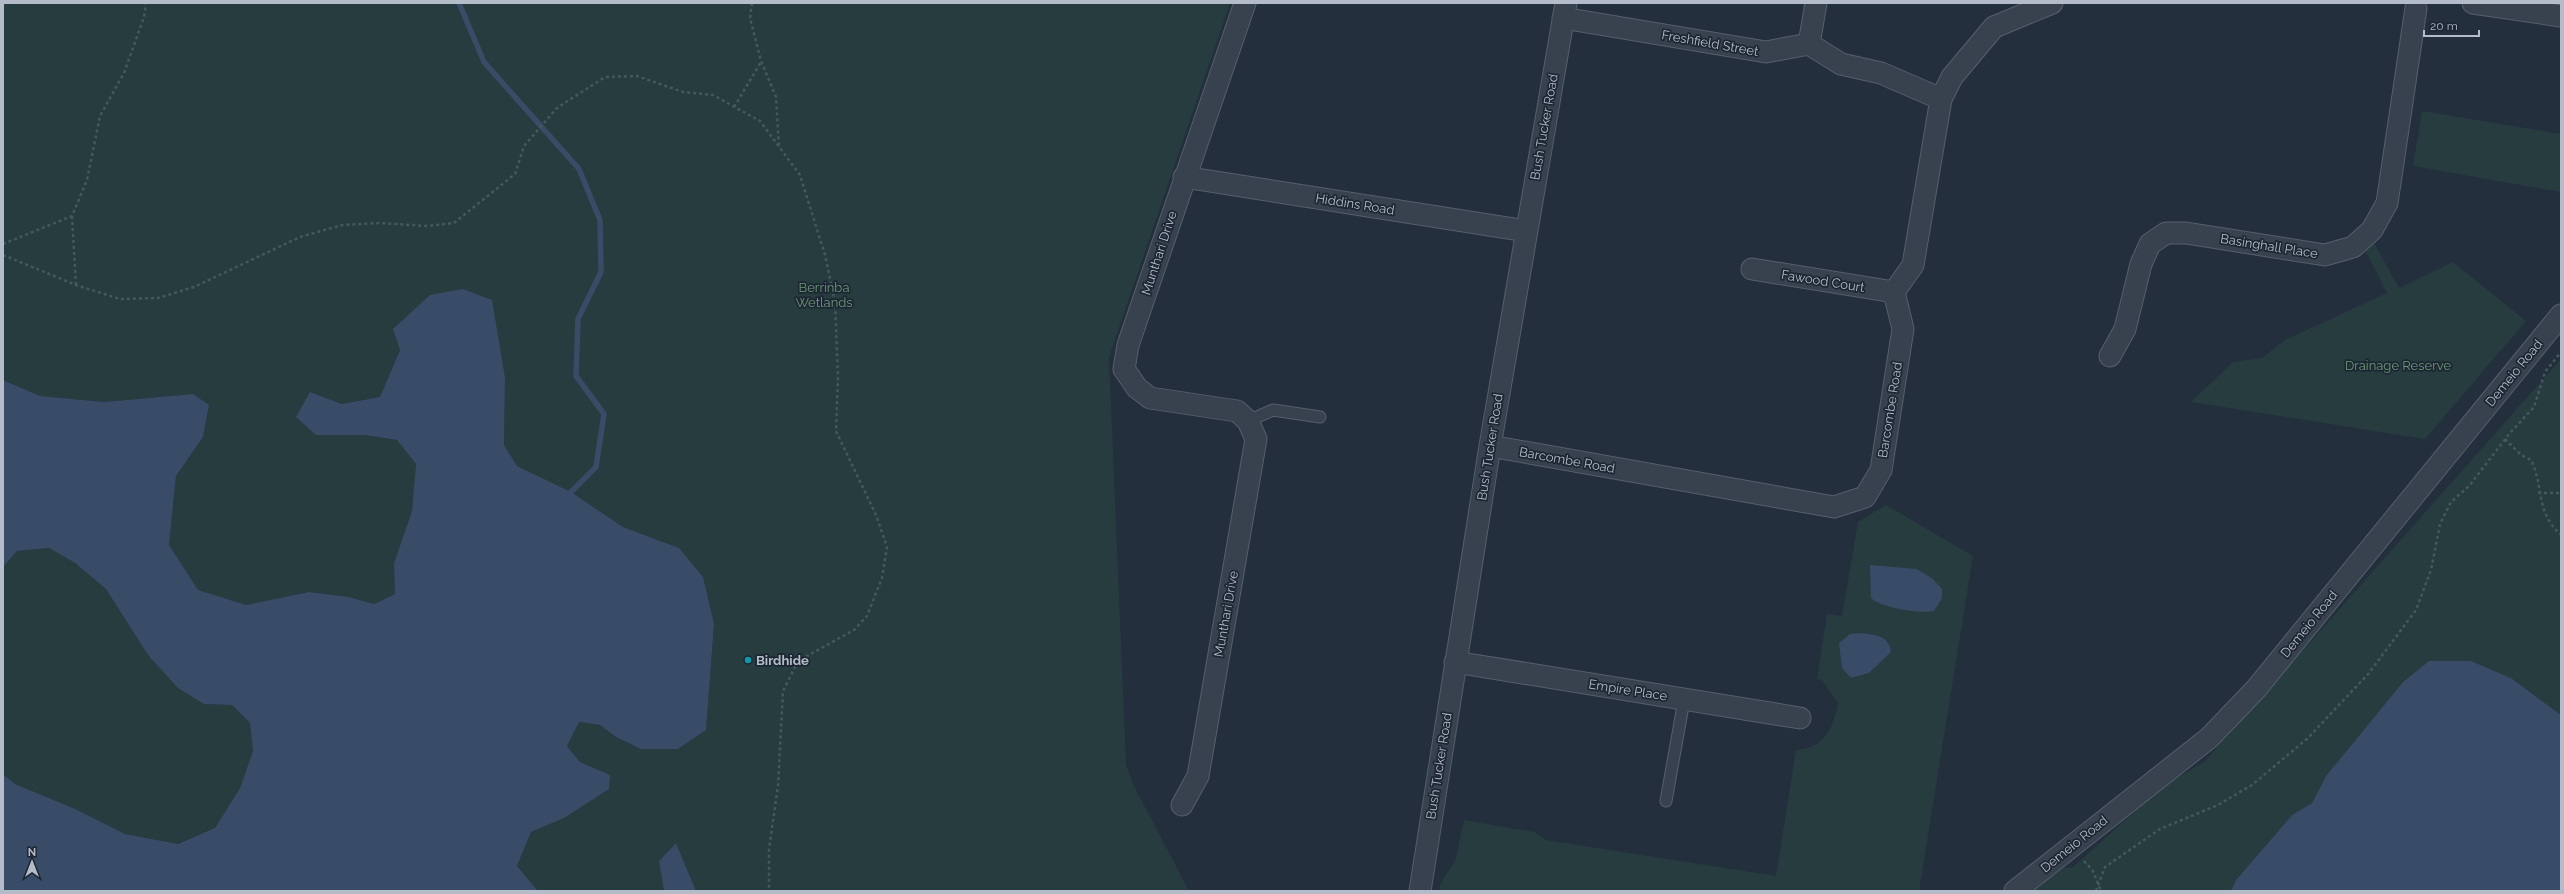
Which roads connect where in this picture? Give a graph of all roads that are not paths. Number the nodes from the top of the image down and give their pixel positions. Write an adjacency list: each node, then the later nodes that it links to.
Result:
1 (1245, 3): 10 (street, Munthari Drive)
2 (1816, 3): 8 (street)
3 (2052, 3): 9 (street)
4 (2473, 3): 7 (street)
5 (2419, 5): 15 (street, Basinghall Place)
6 (1564, 10): 8 (street, Freshfield Street); 11 (street, Bush Tucker Road)
7 (2561, 16)
8 (1809, 44): 9 (street)
9 (1941, 99): 13 (street)
10 (1184, 177): 11 (street, Hiddins Road); 17 (street, Munthari Drive)
11 (1526, 231): 18 (street, Bush Tucker Road)
12 (1752, 269): 13 (street, Fawood Court)
13 (1894, 292): 18 (street, Barcombe Road)
14 (2561, 315): 25 (street, Demeio Road)
15 (2110, 356)
16 (1320, 417): 17 (lane)
17 (1248, 421): 23 (street, Munthari Drive)
18 (1490, 446): 19 (street, Bush Tucker Road)
19 (1455, 662): 20 (street, Empire Place); 24 (street, Bush Tucker Road)
20 (1684, 700): 21 (street, Empire Place); 22 (lane)
21 (1800, 718)
22 (1666, 801)
23 (1182, 805)
24 (1420, 891)
25 (2016, 891)

